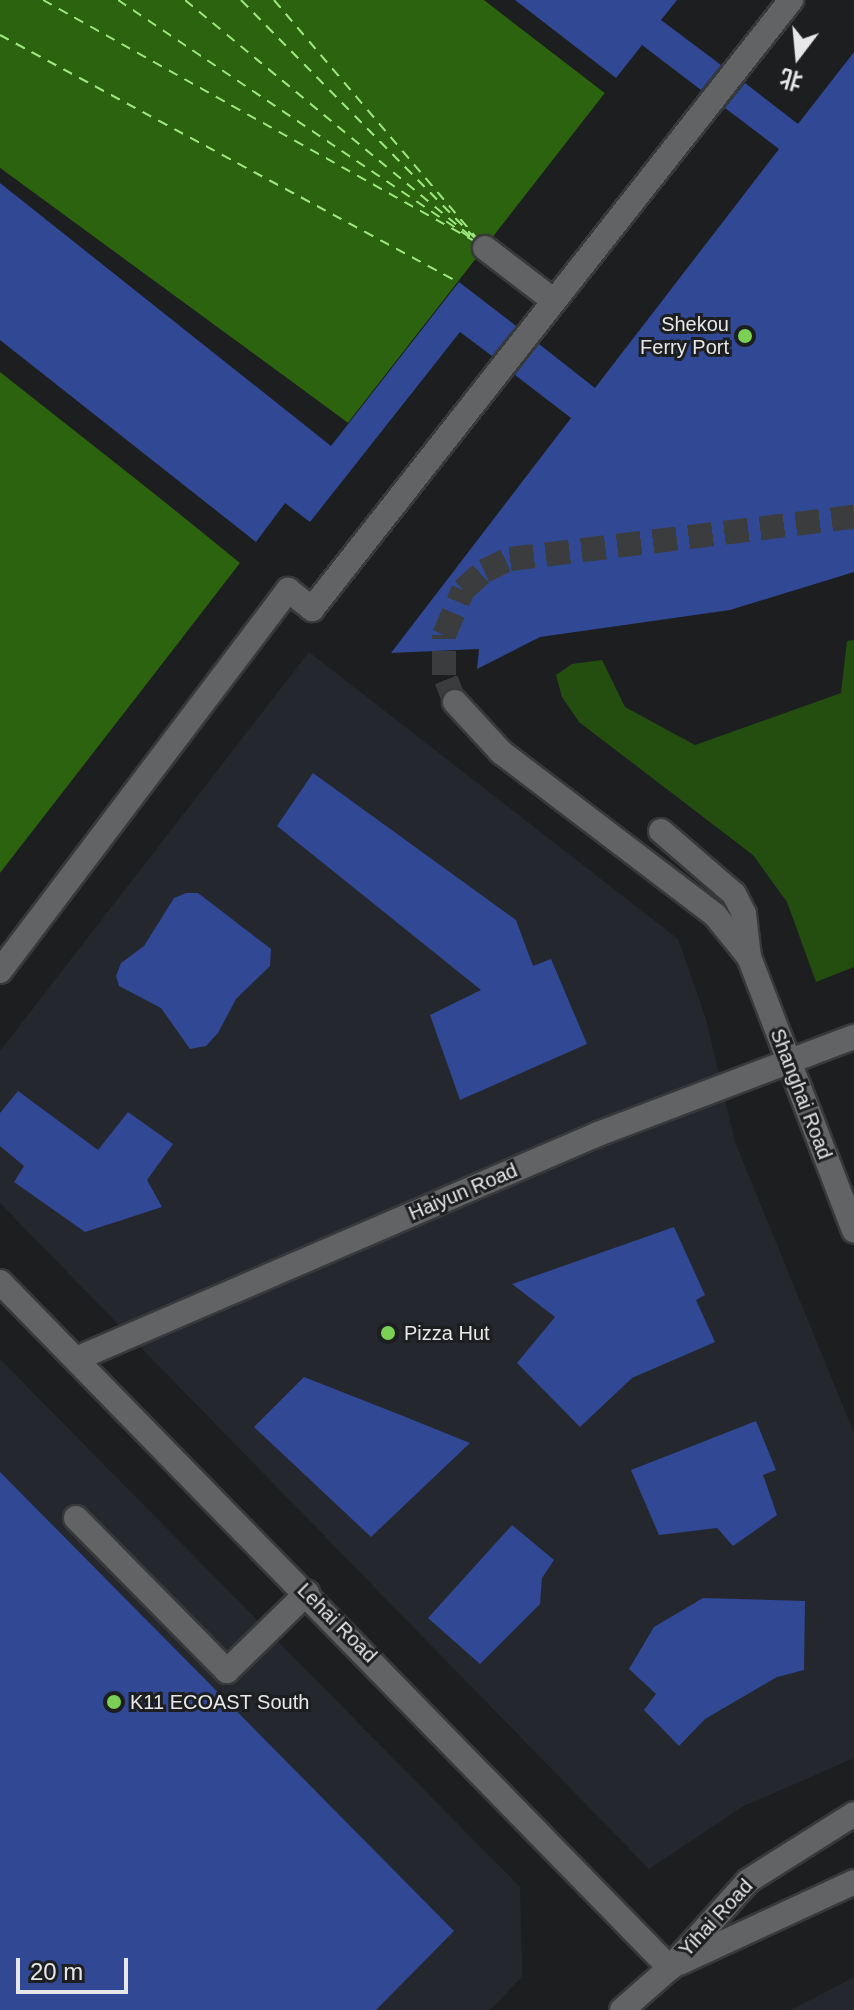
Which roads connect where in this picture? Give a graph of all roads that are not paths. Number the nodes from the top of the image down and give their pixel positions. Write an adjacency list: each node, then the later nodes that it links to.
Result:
1 (791, 0): 3 (street)
2 (485, 248): 3 (street)
3 (554, 301): 7 (street)
4 (455, 702): 6 (street)
5 (661, 831): 6 (street)
6 (749, 957): 9 (street, Shanghai Road)
7 (0, 971)
8 (854, 1037): 9 (street, Haiyun Road)
9 (789, 1061): 10 (street, Shanghai Road); 12 (street, Haiyun Road)
10 (854, 1231)
11 (0, 1282): 12 (street, Lehai Road)
12 (76, 1359): 14 (street, Lehai Road)
13 (76, 1518): 14 (street)
14 (307, 1593): 17 (street, Lehai Road)
15 (854, 1814): 17 (street, Yihai Road)
16 (854, 1882): 17 (street, Yihai Road)
17 (670, 1968): 18 (street)
18 (622, 2010)

